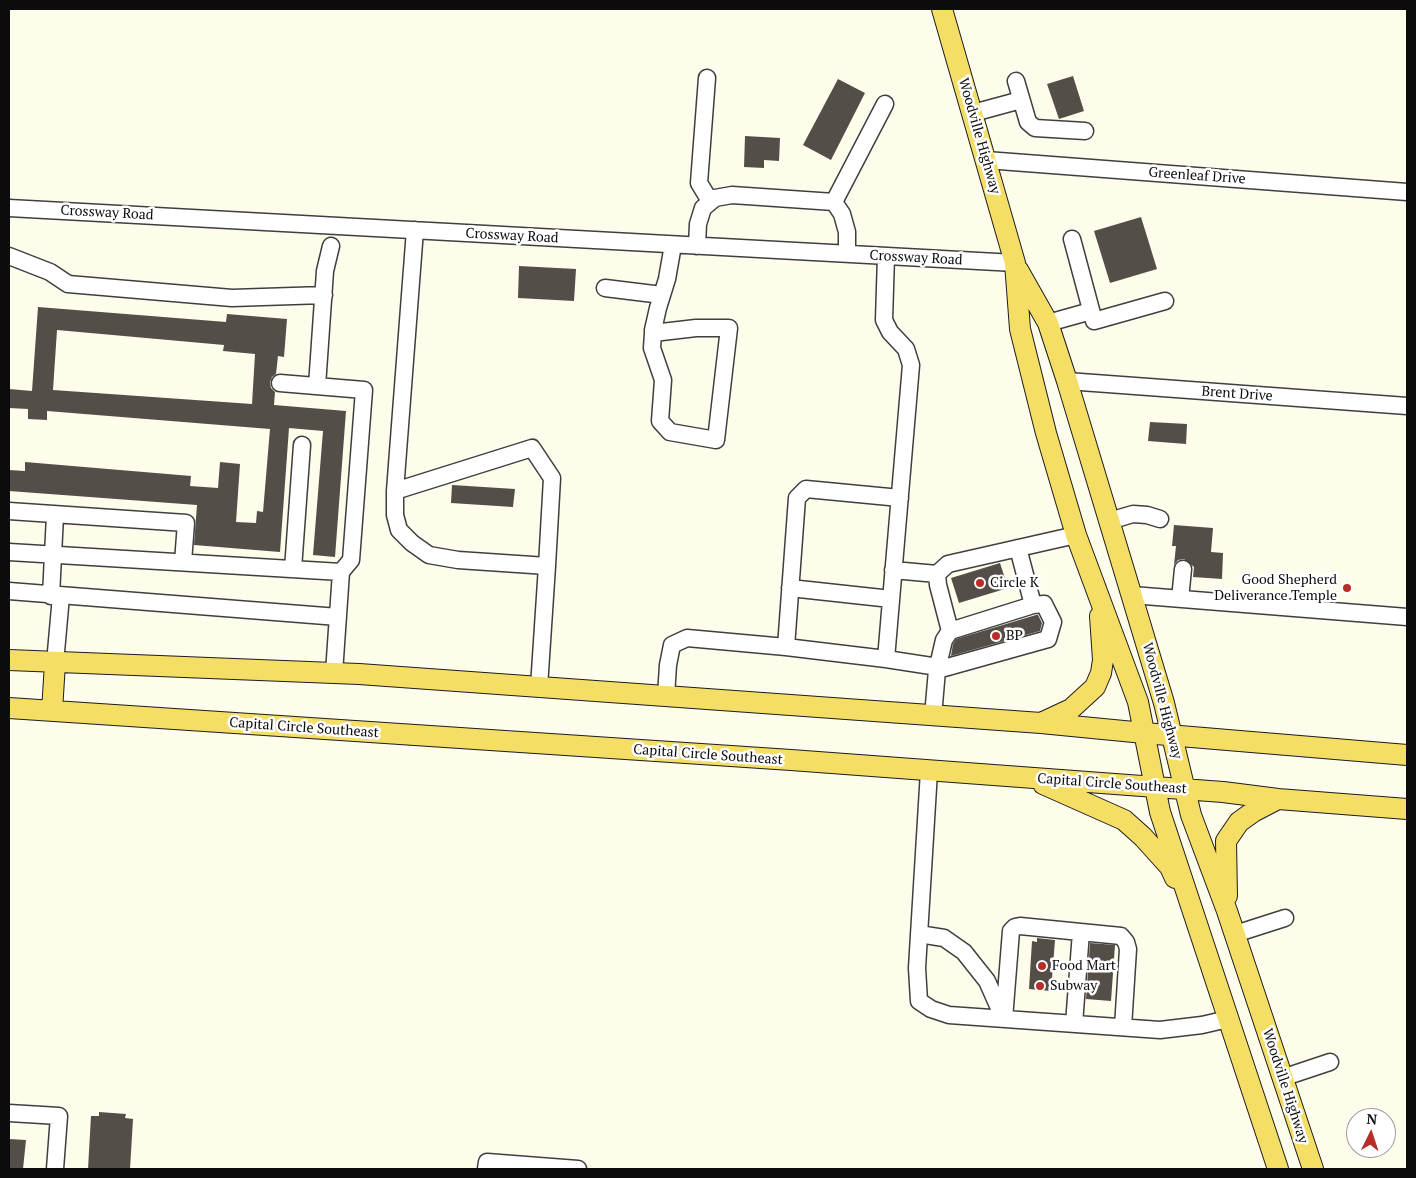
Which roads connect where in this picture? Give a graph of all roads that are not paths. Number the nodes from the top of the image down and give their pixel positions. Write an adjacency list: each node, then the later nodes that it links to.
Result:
1 (942, 9): 6 (main road, Woodville Highway)
2 (707, 78): 10 (street)
3 (1016, 80): 4 (street)
4 (1021, 100): 6 (street); 7 (street)
5 (885, 104): 11 (street)
6 (973, 114): 8 (main road, Woodville Highway)
7 (1085, 131)
8 (986, 160): 9 (street, Greenleaf Drive); 21 (main road, Woodville Highway)
9 (1407, 192)
10 (710, 202): 11 (street); 17 (street)
11 (834, 202): 18 (street)
12 (9, 208): 13 (street, Crossway Road)
13 (415, 230): 15 (street, Crossway Road); 34 (street)
14 (1072, 239): 26 (street)
15 (673, 244): 17 (street, Crossway Road); 24 (street)
16 (332, 246): 23 (street)
17 (697, 246): 18 (street, Crossway Road)
18 (847, 253): 20 (street, Crossway Road)
19 (9, 256): 23 (street)
20 (886, 256): 21 (street, Crossway Road); 35 (street)
21 (1015, 264): 27 (main road, Woodville Highway); 40 (main road, Woodville Highway)
22 (605, 288): 24 (street)
23 (324, 295): 31 (street)
24 (662, 295): 28 (street)
25 (1165, 300): 26 (street)
26 (1091, 311): 27 (street)
27 (1048, 323): 29 (main road, Woodville Highway)
28 (653, 334): 28 (street)
29 (1067, 381): 32 (street, Brent Drive); 39 (main road, Woodville Highway)
30 (280, 383): 31 (street)
31 (317, 386): 49 (street)
32 (1407, 406)
33 (302, 445): 46 (street)
34 (395, 491): 45 (street); 45 (street)
35 (900, 498): 48 (street); 51 (street)
36 (9, 511): 37 (street)
37 (55, 515): 43 (street); 44 (street)
38 (1160, 519): 39 (street)
39 (1109, 521): 53 (main road, Woodville Highway)
40 (1076, 535): 41 (street); 55 (main road, Woodville Highway)
41 (1018, 548): 50 (street); 58 (street)
42 (9, 552): 43 (street)
43 (53, 554): 44 (street); 54 (street)
44 (184, 562): 46 (street)
45 (546, 566): 68 (street)
46 (293, 569): 49 (street)
47 (1183, 569): 57 (street)
48 (894, 570): 50 (street); 56 (street)
49 (341, 572): 59 (street)
50 (937, 574): 61 (street)
51 (790, 588): 56 (street); 62 (street)
52 (9, 591): 54 (street)
53 (1132, 595): 57 (street); 75 (main road, Woodville Highway)
54 (56, 596): 59 (street); 65 (street)
55 (1099, 596): 73 (main road); 74 (main road, Woodville Highway)
56 (891, 599): 63 (street)
57 (1180, 599): 60 (street)
58 (1033, 605): 61 (street); 66 (street)
59 (338, 617): 67 (street)
60 (1407, 617)
61 (950, 631): 66 (street)
62 (786, 647): 63 (street); 69 (street)
63 (886, 659): 66 (street)
64 (9, 660): 65 (main road)
65 (55, 663): 67 (main road); 71 (main road)
66 (937, 669): 72 (street)
67 (334, 673): 68 (main road)
68 (539, 687): 69 (main road)
69 (666, 696): 72 (main road)
70 (9, 708): 71 (main road, Capital Circle Southeast)
71 (52, 711): 77 (main road, Capital Circle Southeast)
72 (933, 716): 73 (main road)
73 (1041, 723): 74 (main road)
74 (1144, 734): 75 (main road); 79 (main road, Woodville Highway)
75 (1172, 736): 76 (main road); 80 (main road, Woodville Highway)
76 (1407, 755)
77 (929, 770): 78 (main road, Capital Circle Southeast); 87 (street)
78 (1030, 778): 79 (main road, Capital Circle Southeast); 84 (main road)
79 (1155, 787): 80 (main road, Capital Circle Southeast); 84 (main road, Woodville Highway)
80 (1185, 790): 81 (main road, Capital Circle Southeast); 83 (main road, Woodville Highway)
81 (1278, 799): 82 (main road, Capital Circle Southeast); 83 (main road)
82 (1407, 809)
83 (1227, 911): 88 (main road, Woodville Highway)
84 (1192, 912): 90 (main road, Woodville Highway)
85 (1285, 918): 88 (street)
86 (1081, 932): 89 (street); 91 (street); 92 (street)
87 (919, 934): 89 (street); 89 (street)
88 (1235, 934): 94 (main road, Woodville Highway)
89 (1004, 1019): 91 (street)
90 (1228, 1020): 92 (street); 99 (main road, Woodville Highway)
91 (1074, 1024): 92 (street)
92 (1123, 1027)
93 (1330, 1062): 94 (street)
94 (1282, 1078): 100 (main road, Woodville Highway)
95 (9, 1113): 96 (street)
96 (55, 1169)
97 (486, 1169): 98 (street)
98 (578, 1169)
99 (1278, 1169)
100 (1313, 1169)

